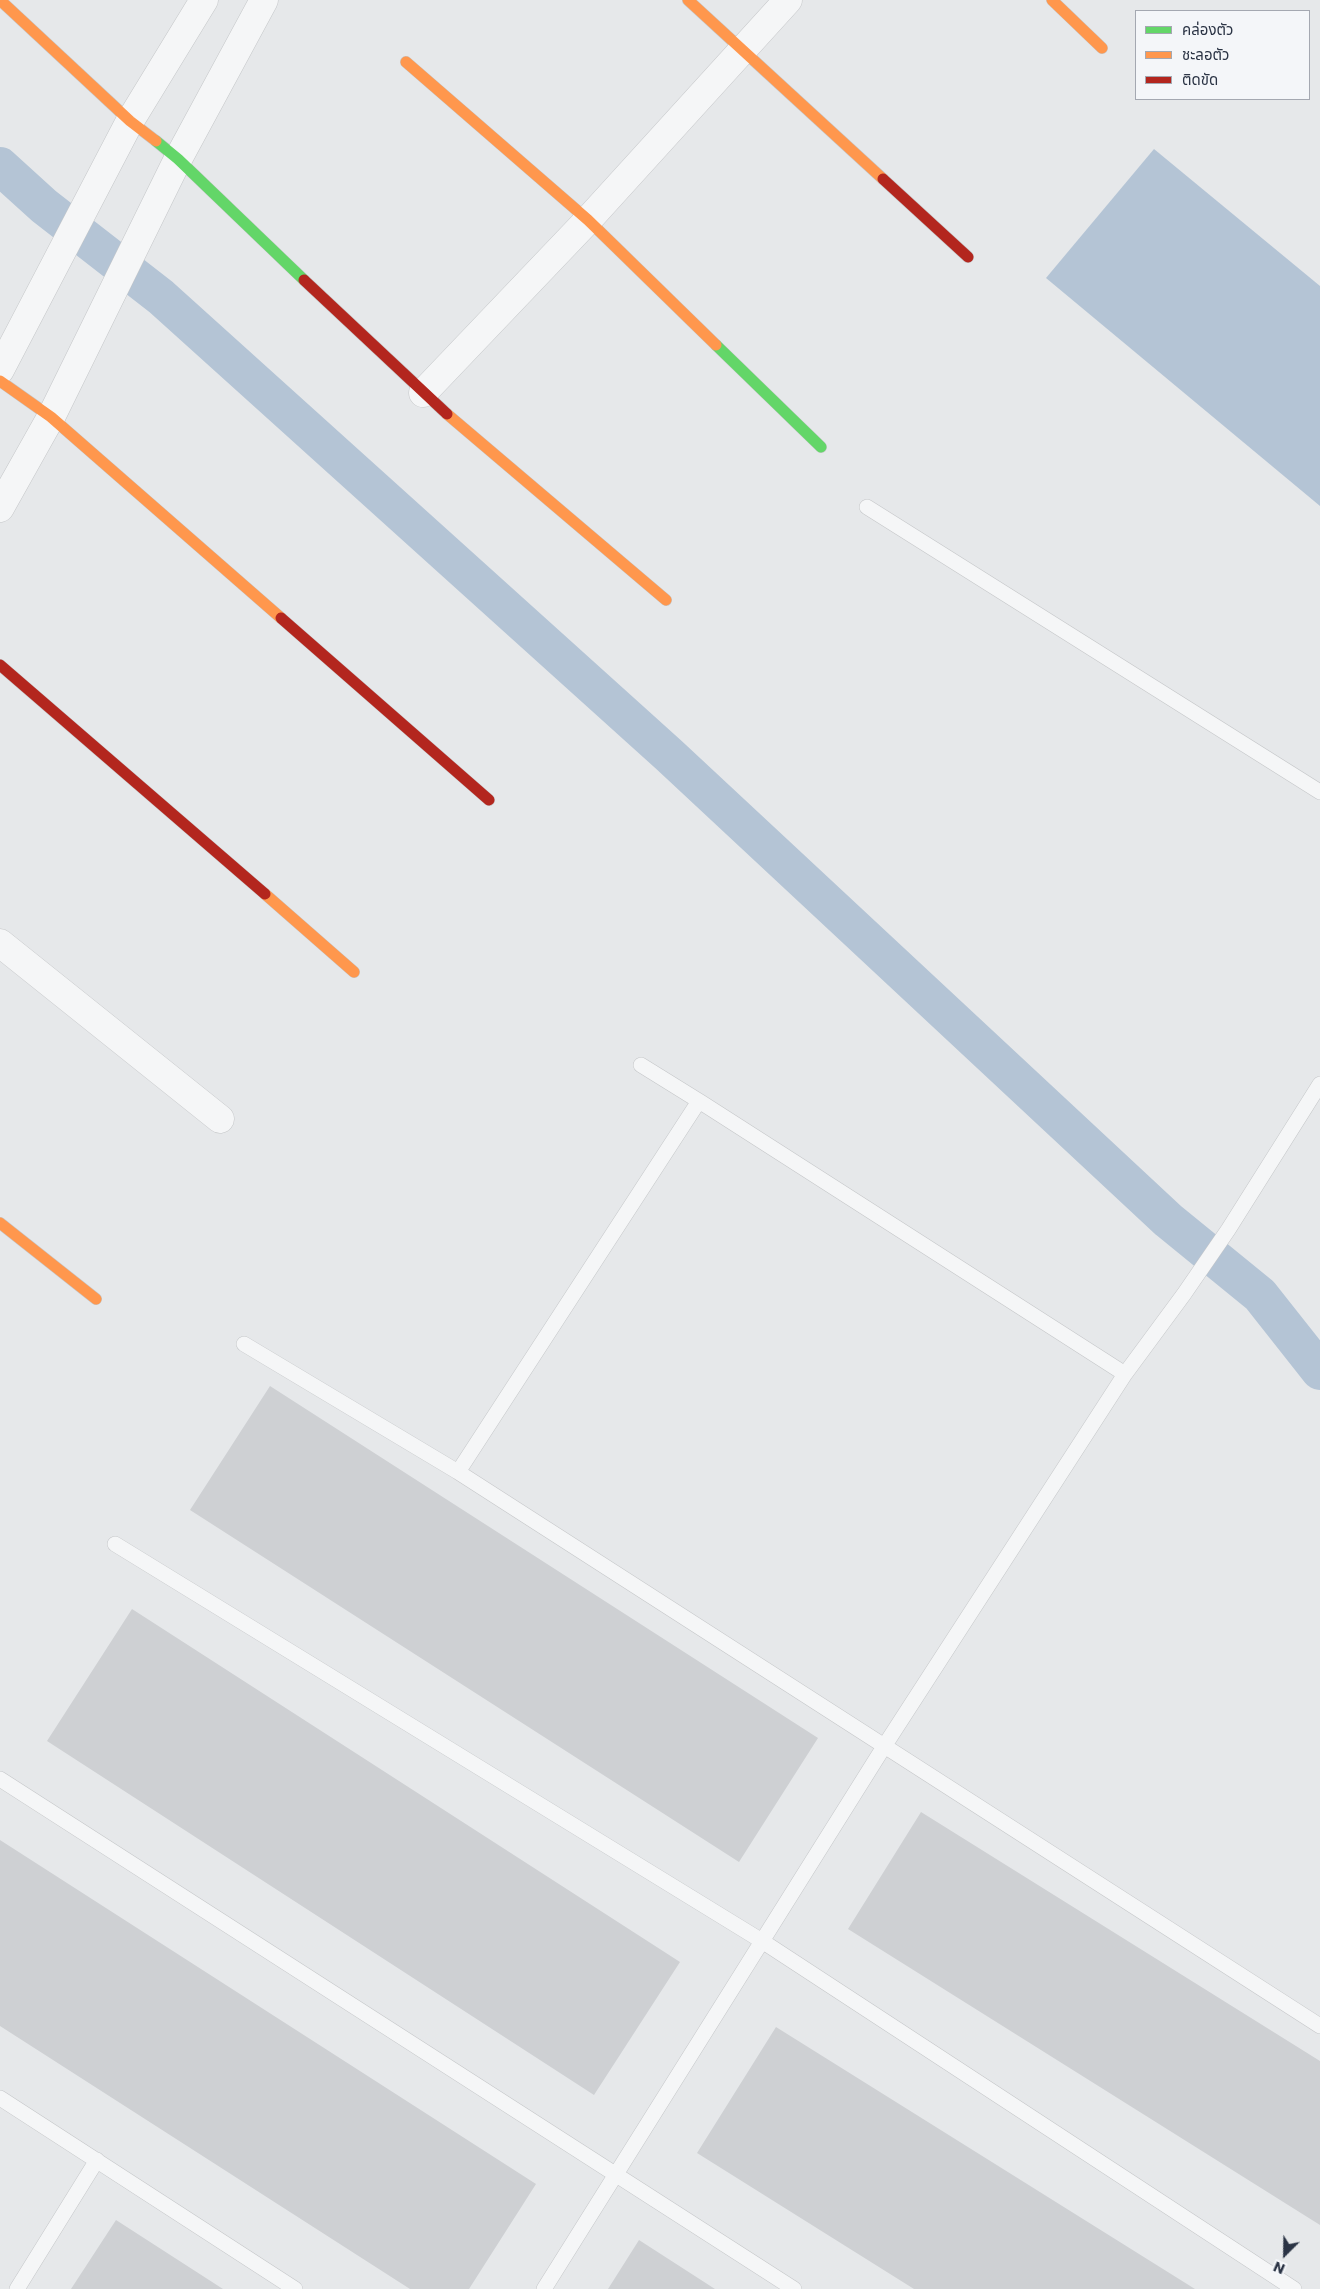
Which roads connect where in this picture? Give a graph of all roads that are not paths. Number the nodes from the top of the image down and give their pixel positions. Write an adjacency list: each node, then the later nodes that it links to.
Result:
1 (0, 0): 10 (street)
2 (204, 0): 10 (street)
3 (264, 0): 11 (street)
4 (688, 0): 8 (street)
5 (788, 0): 8 (street)
6 (1052, 0): 7 (street)
7 (1102, 48)
8 (741, 51): 12 (street); 13 (street)
9 (406, 62): 12 (street)
10 (130, 120): 11 (street); 14 (street)
11 (178, 160): 16 (street); 17 (street)
12 (588, 220): 16 (street); 18 (street)
13 (968, 257)
14 (0, 370)
15 (0, 382): 17 (street)
16 (423, 393): 21 (street)
17 (51, 418): 20 (street); 24 (street)
18 (821, 447)
19 (867, 507): 23 (lane)
20 (0, 508)
21 (666, 600)
22 (0, 665): 26 (street)
23 (1320, 792)
24 (489, 800)
25 (0, 943): 30 (street)
26 (354, 972)
27 (641, 1065): 29 (lane)
28 (1320, 1084): 34 (lane)
29 (700, 1101): 34 (lane); 35 (lane)
30 (220, 1119)
31 (0, 1223): 32 (street)
32 (96, 1299)
33 (244, 1344): 35 (lane)
34 (1125, 1374): 37 (lane)
35 (458, 1472): 37 (lane)
36 (114, 1544): 39 (lane)
37 (885, 1745): 39 (lane); 40 (lane)
38 (0, 1779): 43 (lane)
39 (762, 1941): 43 (lane); 48 (lane)
40 (1320, 2026)
41 (0, 2098): 42 (lane)
42 (97, 2160): 44 (lane); 45 (lane)
43 (616, 2173): 46 (lane); 47 (lane)
44 (17, 2289)
45 (295, 2289)
46 (544, 2289)
47 (794, 2289)
48 (1294, 2289)

